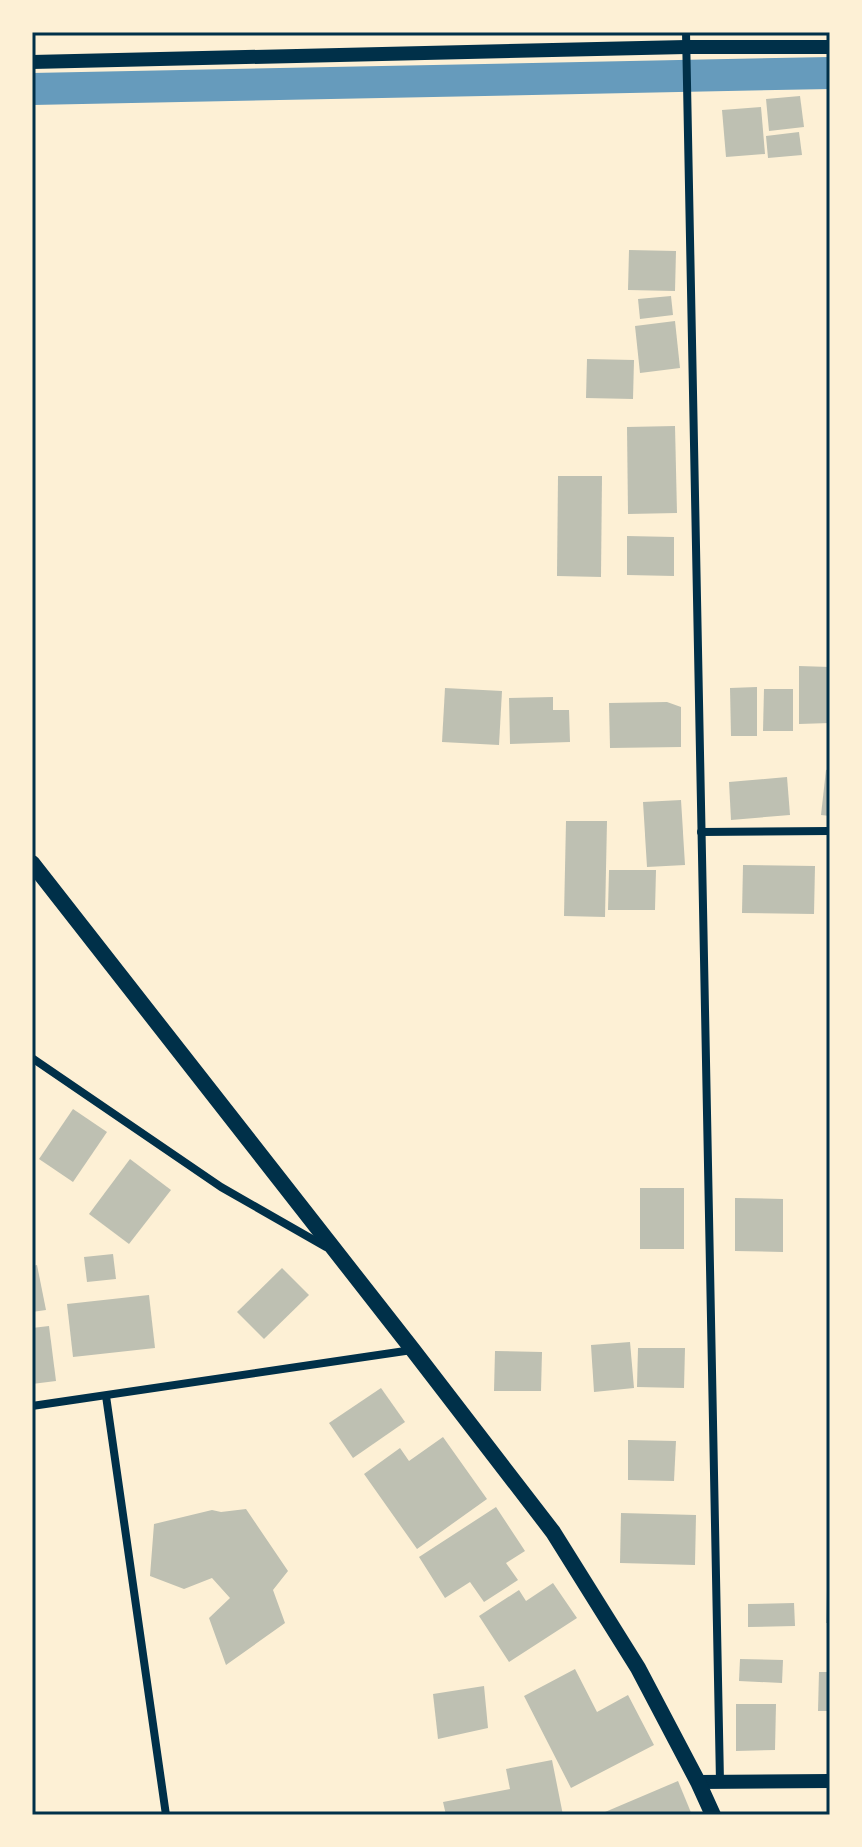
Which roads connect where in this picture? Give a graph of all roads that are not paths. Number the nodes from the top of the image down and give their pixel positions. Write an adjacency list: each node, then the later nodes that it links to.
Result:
1 (686, 40): 2 (street); 3 (street); 5 (street)
2 (830, 47)
3 (32, 62)
4 (830, 831): 5 (street)
5 (701, 832): 14 (street)
6 (32, 863): 8 (main road)
7 (32, 1058): 8 (street)
8 (337, 1253): 9 (main road)
9 (413, 1350): 10 (street); 13 (main road)
10 (106, 1396): 11 (street); 15 (street)
11 (32, 1406)
12 (830, 1781): 14 (street)
13 (698, 1782): 14 (street); 16 (main road)
14 (720, 1782)
15 (166, 1815)
16 (713, 1815)

